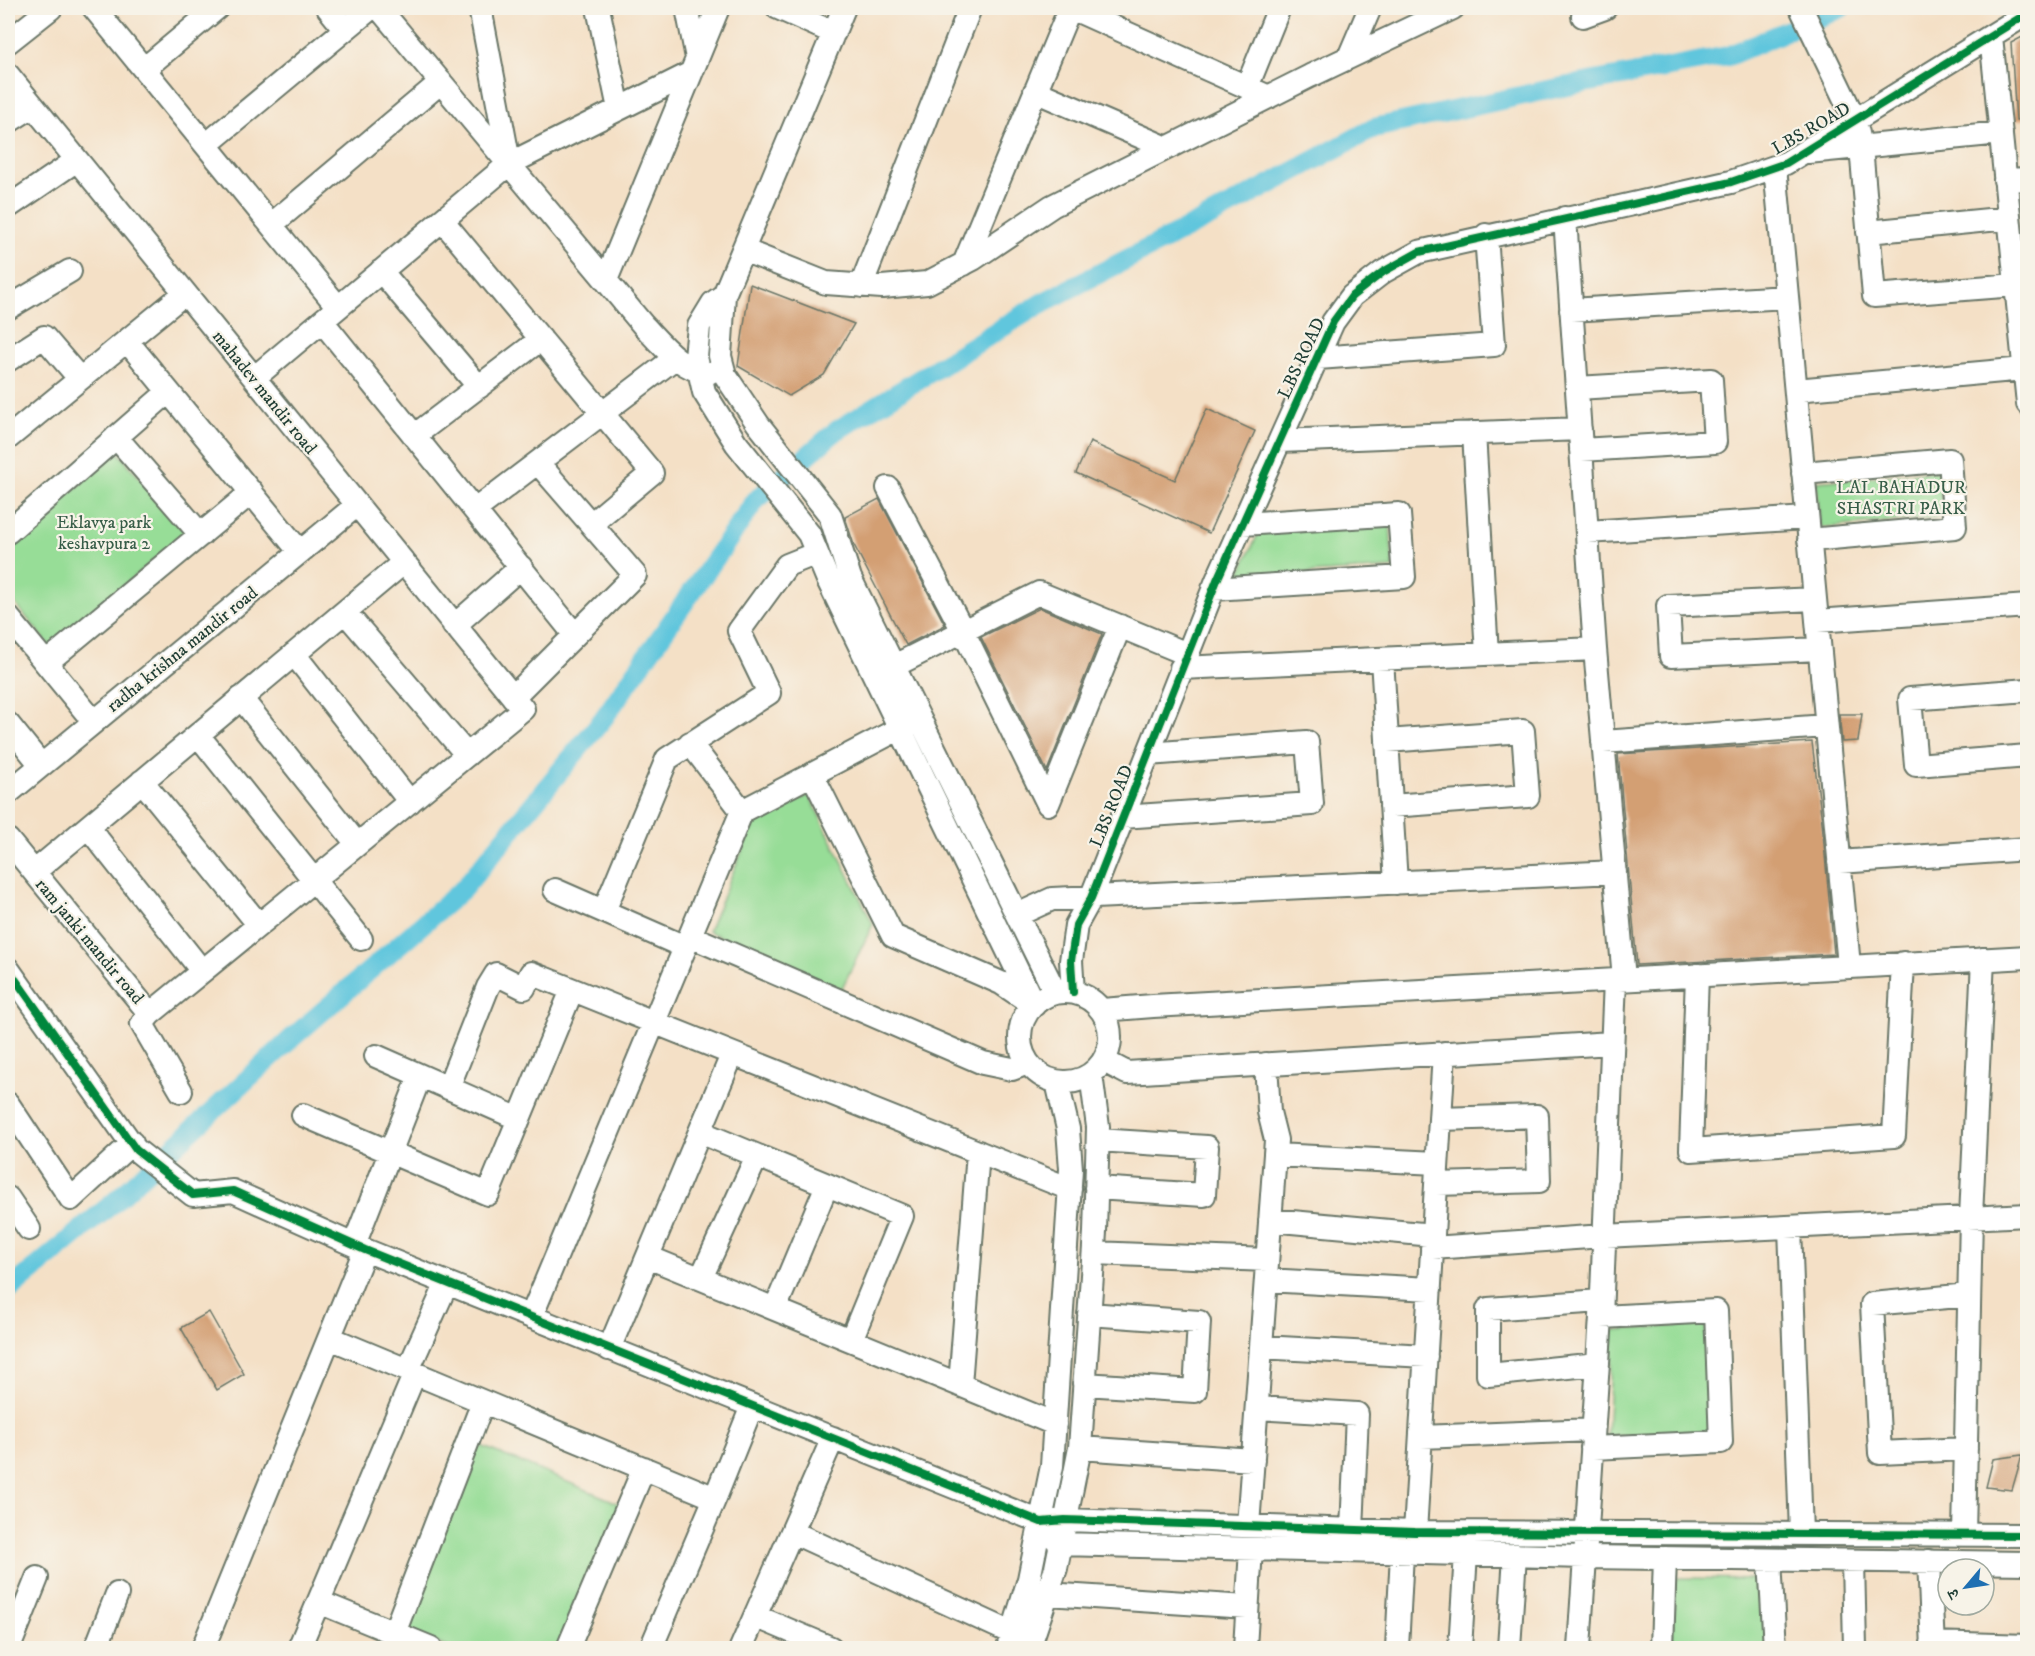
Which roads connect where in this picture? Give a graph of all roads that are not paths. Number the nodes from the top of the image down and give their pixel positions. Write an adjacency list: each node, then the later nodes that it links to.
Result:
1 (51, 8): 25 (street)
2 (94, 8): 28 (street)
3 (217, 8): 28 (street)
4 (328, 8): 22 (street)
5 (371, 8): 22 (street)
6 (379, 8): 30 (street)
7 (480, 8): 44 (street)
8 (598, 8): 35 (street)
9 (687, 8): 27 (street)
10 (718, 8): 27 (street)
11 (778, 8): 23 (street)
12 (844, 8): 23 (street)
13 (970, 8): 60 (street)
14 (1070, 8): 31 (street); 32 (street)
15 (1279, 8): 31 (street)
16 (1370, 8): 26 (street)
17 (1453, 8): 26 (street)
18 (1605, 8): 21 (street)
19 (1801, 8): 36 (street)
20 (2028, 14): 24 (street, LBS ROAD)
21 (1582, 16)
22 (345, 30): 39 (street)
23 (834, 33): 54 (street)
24 (1991, 36): 36 (street, LBS ROAD); 38 (street)
25 (8, 42)
26 (1349, 57): 33 (street)
27 (694, 65): 35 (street); 58 (street)
28 (144, 69): 39 (street)
29 (8, 75): 34 (street, mahadev mandir road)
30 (441, 82): 44 (street); 51 (street)
31 (1247, 87): 33 (street)
32 (1035, 91): 41 (street); 55 (street)
33 (1269, 97): 41 (street)
34 (33, 106): 37 (street); 43 (street, mahadev mandir road)
35 (619, 109): 44 (street)
36 (1855, 120): 40 (street); 42 (street, LBS ROAD)
37 (8, 122)
38 (2001, 133): 40 (street); 46 (street)
39 (206, 145): 51 (street)
40 (1861, 147): 42 (street); 52 (street)
41 (1167, 148): 55 (street)
42 (1803, 152): 45 (street, LBS ROAD)
43 (77, 160): 47 (street); 61 (street, mahadev mandir road)
44 (509, 164): 50 (street); 58 (street)
45 (1775, 167): 48 (street, LBS ROAD); 63 (street)
46 (2017, 180): 49 (street)
47 (8, 207)
48 (1565, 218): 53 (street, LBS ROAD); 65 (street)
49 (2009, 218): 52 (street); 59 (street)
50 (442, 220): 56 (street); 67 (street)
51 (271, 225): 66 (street)
52 (1868, 232): 59 (street)
53 (1486, 235): 69 (street, LBS ROAD); 69 (street)
54 (743, 250): 60 (street); 62 (street)
55 (964, 264): 60 (street)
56 (381, 271): 66 (street); 77 (street)
57 (70, 272): 64 (street)
58 (606, 280): 70 (street)
59 (2016, 285): 72 (street)
60 (861, 286)
61 (185, 293): 68 (street); 75 (street, mahadev mandir road)
62 (724, 295): 73 (street); 74 (street)
63 (1787, 297): 65 (street); 79 (street)
64 (8, 308)
65 (1571, 310): 78 (street)
66 (330, 314): 75 (street); 84 (street)
67 (541, 339): 77 (street); 82 (street)
68 (127, 341): 76 (street); 80 (street)
69 (1318, 357): 88 (street, LBS ROAD)
70 (675, 358): 73 (street); 82 (street)
71 (8, 360): 76 (street)
72 (2024, 369): 79 (street); 81 (street)
73 (700, 372): 74 (street); 101 (street)
74 (725, 375): 121 (street)
75 (254, 378): 93 (street, mahadev mandir road)
76 (80, 379): 86 (street)
77 (479, 387): 84 (street)
78 (1577, 388): 87 (street); 87 (street)
79 (1796, 390): 90 (street)
80 (168, 392): 85 (street); 92 (street)
81 (2028, 404)
82 (603, 413): 89 (street); 95 (street)
83 (1474, 433): 87 (street); 88 (street); 117 (street)
84 (414, 436): 94 (street)
85 (116, 437): 98 (street); 100 (street)
86 (8, 438)
87 (1581, 440): 99 (street)
88 (1280, 441): 96 (street, LBS ROAD)
89 (538, 463): 94 (street); 95 (street)
90 (1803, 473): 97 (street); 97 (street)
91 (888, 488): 112 (street)
92 (252, 492): 100 (street); 102 (street)
93 (357, 506): 102 (street, radha krishna mandir road); 103 (street, mahadev mandir road)
94 (475, 510): 104 (street)
95 (591, 524): 113 (street)
96 (1242, 524): 105 (street, LBS ROAD); 105 (street)
97 (1808, 529): 99 (street); 107 (street)
98 (8, 532)
99 (1587, 532): 114 (street)
100 (201, 535): 120 (street)
101 (813, 544): 127 (street); 132 (street)
102 (300, 552): 125 (street, radha krishna mandir road)
103 (403, 563): 108 (street); 110 (street, mahadev mandir road)
104 (521, 567): 110 (street); 113 (street)
105 (1213, 589): 119 (street, LBS ROAD)
106 (2028, 606): 107 (street)
107 (1816, 610): 115 (street); 115 (street)
108 (345, 612): 116 (street); 134 (street)
109 (8, 617): 120 (street)
110 (454, 626): 124 (street, mahadev mandir road)
111 (1120, 626): 112 (street); 112 (street); 119 (street)
112 (963, 631): 121 (street)
113 (575, 635): 124 (street)
114 (1595, 649): 117 (street); 131 (street)
115 (1820, 649): 128 (street)
116 (294, 654): 123 (street); 140 (street)
117 (1487, 654): 118 (street)
118 (1382, 659): 119 (street); 130 (street)
119 (1184, 661): 133 (street, LBS ROAD)
120 (46, 663): 125 (street)
121 (894, 666): 127 (street)
122 (2028, 690): 135 (street)
123 (241, 698): 129 (street); 146 (street)
124 (518, 703): 134 (street)
125 (94, 722): 136 (street, radha krishna mandir road)
126 (8, 724): 136 (street)
127 (910, 724): 137 (street); 156 (street); 170 (street)
128 (1827, 726): 131 (street); 148 (street)
129 (198, 735): 138 (street); 151 (street)
130 (1387, 741): 141 (street); 141 (street)
131 (1604, 742): 150 (street)
132 (690, 743): 142 (street); 155 (street)
133 (1148, 753): 143 (street, LBS ROAD); 143 (street)
134 (467, 755): 140 (street)
135 (2028, 756)
136 (41, 765): 139 (street, radha krishna mandir road)
137 (812, 774): 142 (street); 170 (street)
138 (142, 781): 144 (street); 157 (street)
139 (8, 793)
140 (410, 802): 146 (street)
141 (1391, 806): 152 (street)
142 (742, 810): 159 (street)
143 (1122, 817): 154 (street, LBS ROAD)
144 (88, 827): 149 (street); 165 (street)
145 (8, 840): 149 (street, ram janki mandir road)
146 (357, 844): 151 (street)
147 (2028, 849): 148 (street)
148 (1839, 862): 163 (street)
149 (34, 872): 172 (street, ram janki mandir road)
150 (1615, 872): 152 (street); 167 (street)
151 (314, 880): 157 (street); 158 (street)
152 (1396, 883): 154 (street)
153 (555, 890): 155 (street)
154 (1090, 898): 156 (street); 169 (street, LBS ROAD)
155 (604, 911): 159 (street)
156 (1017, 915): 169 (street)
157 (259, 925): 165 (street)
158 (361, 939)
159 (687, 942): 173 (street); 178 (street)
160 (2028, 957): 161 (street)
161 (1983, 959): 162 (street); 202 (street)
162 (1904, 963): 163 (street); 166 (street)
163 (1849, 966): 166 (street)
164 (8, 969): 191 (street)
165 (202, 971): 172 (street)
166 (1697, 975): 167 (street)
167 (1619, 979): 171 (street); 174 (street)
168 (573, 990): 173 (street); 183 (street); 187 (street)
169 (1064, 992): 170 (street); 171 (street)
170 (1034, 1005): 178 (street)
171 (1102, 1011): 180 (street)
172 (150, 1014): 184 (street)
173 (653, 1024): 176 (street); 219 (street)
174 (1612, 1043): 175 (street); 206 (street)
175 (1444, 1053): 179 (street); 188 (street)
176 (732, 1055): 189 (street); 192 (street)
177 (376, 1056): 181 (street)
178 (1028, 1063): 182 (street)
179 (1266, 1064): 180 (street); 194 (street)
180 (1097, 1068): 182 (street); 190 (street)
181 (420, 1076): 183 (street); 193 (street)
182 (1057, 1082): 199 (street)
183 (448, 1088): 187 (street)
184 (181, 1091)
185 (8, 1104): 191 (street)
186 (303, 1115): 193 (street)
187 (519, 1119): 193 (street)
188 (1440, 1119): 196 (street); 196 (street)
189 (700, 1132): 195 (street); 210 (street)
190 (1098, 1140): 198 (street); 198 (street)
191 (134, 1147): 208 (street)
192 (978, 1152): 199 (street); 227 (street)
193 (392, 1153): 208 (street)
194 (1275, 1155): 196 (street); 203 (street)
195 (757, 1156): 197 (street); 212 (street)
196 (1437, 1173): 207 (street)
197 (827, 1185): 216 (street); 221 (street)
198 (1096, 1188): 209 (street)
199 (1070, 1189): 232 (street)
200 (8, 1198): 205 (street)
201 (2028, 1215): 202 (street)
202 (1971, 1217): 204 (street); 215 (street)
203 (1270, 1220): 207 (street); 211 (street)
204 (1790, 1227): 206 (street); 248 (street)
205 (29, 1229)
206 (1604, 1236): 207 (street); 217 (street)
207 (1432, 1241): 214 (street)
208 (360, 1248): 213 (street); 220 (street)
209 (1094, 1253): 211 (street); 218 (street)
210 (648, 1257): 212 (street); 223 (street)
211 (1267, 1270): 214 (street); 222 (street)
212 (701, 1278): 216 (street)
213 (447, 1283): 219 (street); 226 (street)
214 (1430, 1289): 224 (street)
215 (1969, 1295): 237 (street); 237 (street)
216 (775, 1309): 221 (street)
217 (1601, 1309): 225 (street); 225 (street); 235 (street)
218 (1089, 1314): 228 (street); 228 (street)
219 (531, 1317): 223 (street)
220 (330, 1338): 226 (street); 275 (street)
221 (851, 1340): 227 (street)
222 (1261, 1347): 224 (street); 231 (street)
223 (609, 1349): 230 (street)
224 (1426, 1356): 233 (street)
225 (1598, 1364): 235 (street)
226 (412, 1372): 229 (street); 265 (street)
227 (960, 1384): 232 (street)
228 (1084, 1384): 236 (street)
229 (483, 1402): 239 (street); 269 (street)
230 (752, 1406): 234 (street); 240 (street)
231 (1257, 1408): 238 (street); 244 (street)
232 (1055, 1424): 242 (street)
233 (1421, 1437): 235 (street); 247 (street)
234 (833, 1438): 242 (street); 246 (street)
235 (1593, 1439): 245 (street)
236 (1080, 1448): 238 (street); 241 (street)
237 (1966, 1449): 249 (street)
238 (1253, 1460): 243 (street)
239 (644, 1468): 240 (street); 278 (street)
240 (715, 1498): 279 (street)
241 (1065, 1520): 242 (street); 243 (street); 251 (street)
242 (1041, 1522): 251 (street); 270 (street)
243 (1248, 1526): 244 (street)
244 (1352, 1530): 247 (street)
245 (1587, 1531): 247 (street); 248 (street); 256 (street)
246 (792, 1532): 267 (street); 270 (street)
247 (1415, 1532)
248 (1801, 1533): 249 (street)
249 (1964, 1534): 250 (street)
250 (2028, 1535)
251 (1060, 1544): 252 (street); 264 (street)
252 (1251, 1549): 253 (street); 266 (street)
253 (1402, 1553): 254 (street); 284 (street)
254 (1466, 1554): 255 (street); 285 (street)
255 (1515, 1556): 256 (street); 286 (street)
256 (1585, 1557): 257 (street); 287 (street)
257 (1665, 1558): 258 (street); 288 (street)
258 (1770, 1560): 259 (street); 289 (street)
259 (1853, 1561): 260 (street); 290 (street)
260 (1929, 1561): 261 (street); 271 (street)
261 (2028, 1563)
262 (37, 1578): 268 (street)
263 (117, 1594): 274 (street)
264 (1047, 1594): 266 (street); 282 (street)
265 (319, 1602): 269 (street); 276 (street)
266 (1247, 1607): 283 (street)
267 (755, 1616): 280 (street); 281 (street)
268 (14, 1619): 273 (street)
269 (394, 1633): 277 (street)
270 (1010, 1641)
271 (1932, 1646): 272 (street)
272 (2028, 1646)
273 (9, 1648)
274 (96, 1648)
275 (204, 1648)
276 (299, 1648)
277 (431, 1648)
278 (567, 1648)
279 (651, 1648)
280 (741, 1648)
281 (828, 1648)
282 (1029, 1648)
283 (1245, 1648)
284 (1397, 1648)
285 (1460, 1648)
286 (1509, 1648)
287 (1579, 1648)
288 (1662, 1648)
289 (1774, 1648)
290 (1855, 1648)

